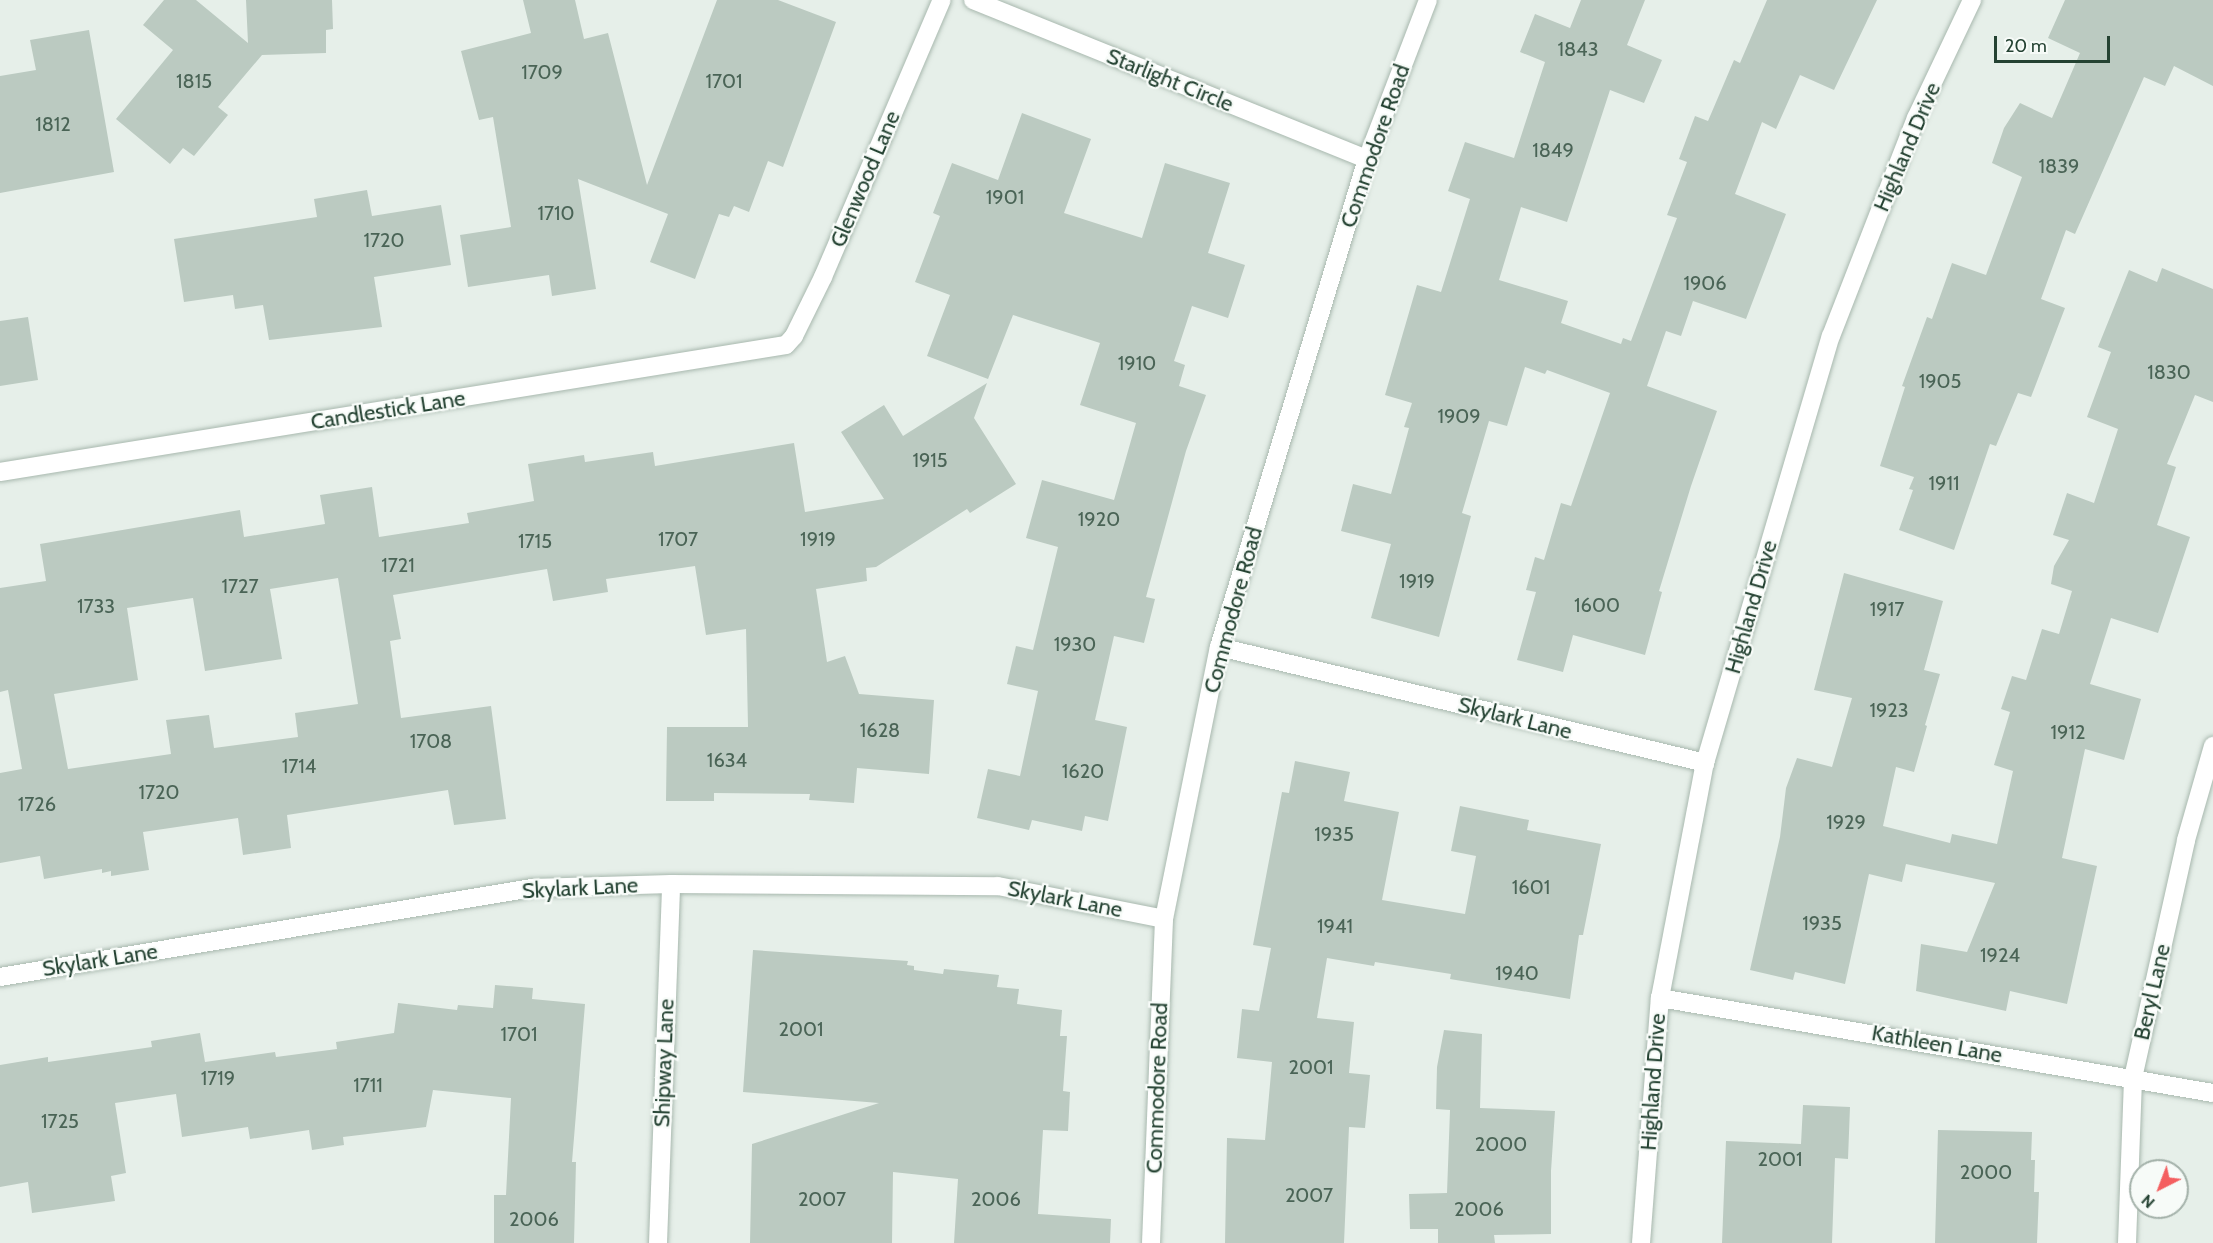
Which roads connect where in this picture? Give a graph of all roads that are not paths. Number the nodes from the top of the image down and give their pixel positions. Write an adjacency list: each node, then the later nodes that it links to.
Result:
1 (942, 0): 6 (street, Glenwood Lane)
2 (973, 0): 5 (street, Starlight Circle)
3 (1428, 0): 5 (street, Commodore Road)
4 (1972, 0): 10 (street, Highland Drive)
5 (1366, 159): 8 (street, Commodore Road)
6 (776, 347): 7 (street, Candlestick Lane)
7 (0, 472)
8 (1219, 646): 10 (street, Skylark Lane); 12 (street, Commodore Road)
9 (2213, 746): 15 (street, Beryl Lane)
10 (1705, 764): 14 (street, Highland Drive)
11 (671, 884): 12 (street, Skylark Lane); 13 (street, Skylark Lane); 17 (street, Shipway Lane)
12 (1164, 919): 18 (street, Commodore Road)
13 (0, 977)
14 (1660, 998): 15 (street, Kathleen Lane); 19 (street, Highland Drive)
15 (2133, 1077): 16 (street, Kathleen Lane); 20 (street, Beryl Lane)
16 (2213, 1093)
17 (658, 1243)
18 (1151, 1243)
19 (1641, 1243)
20 (2127, 1243)

